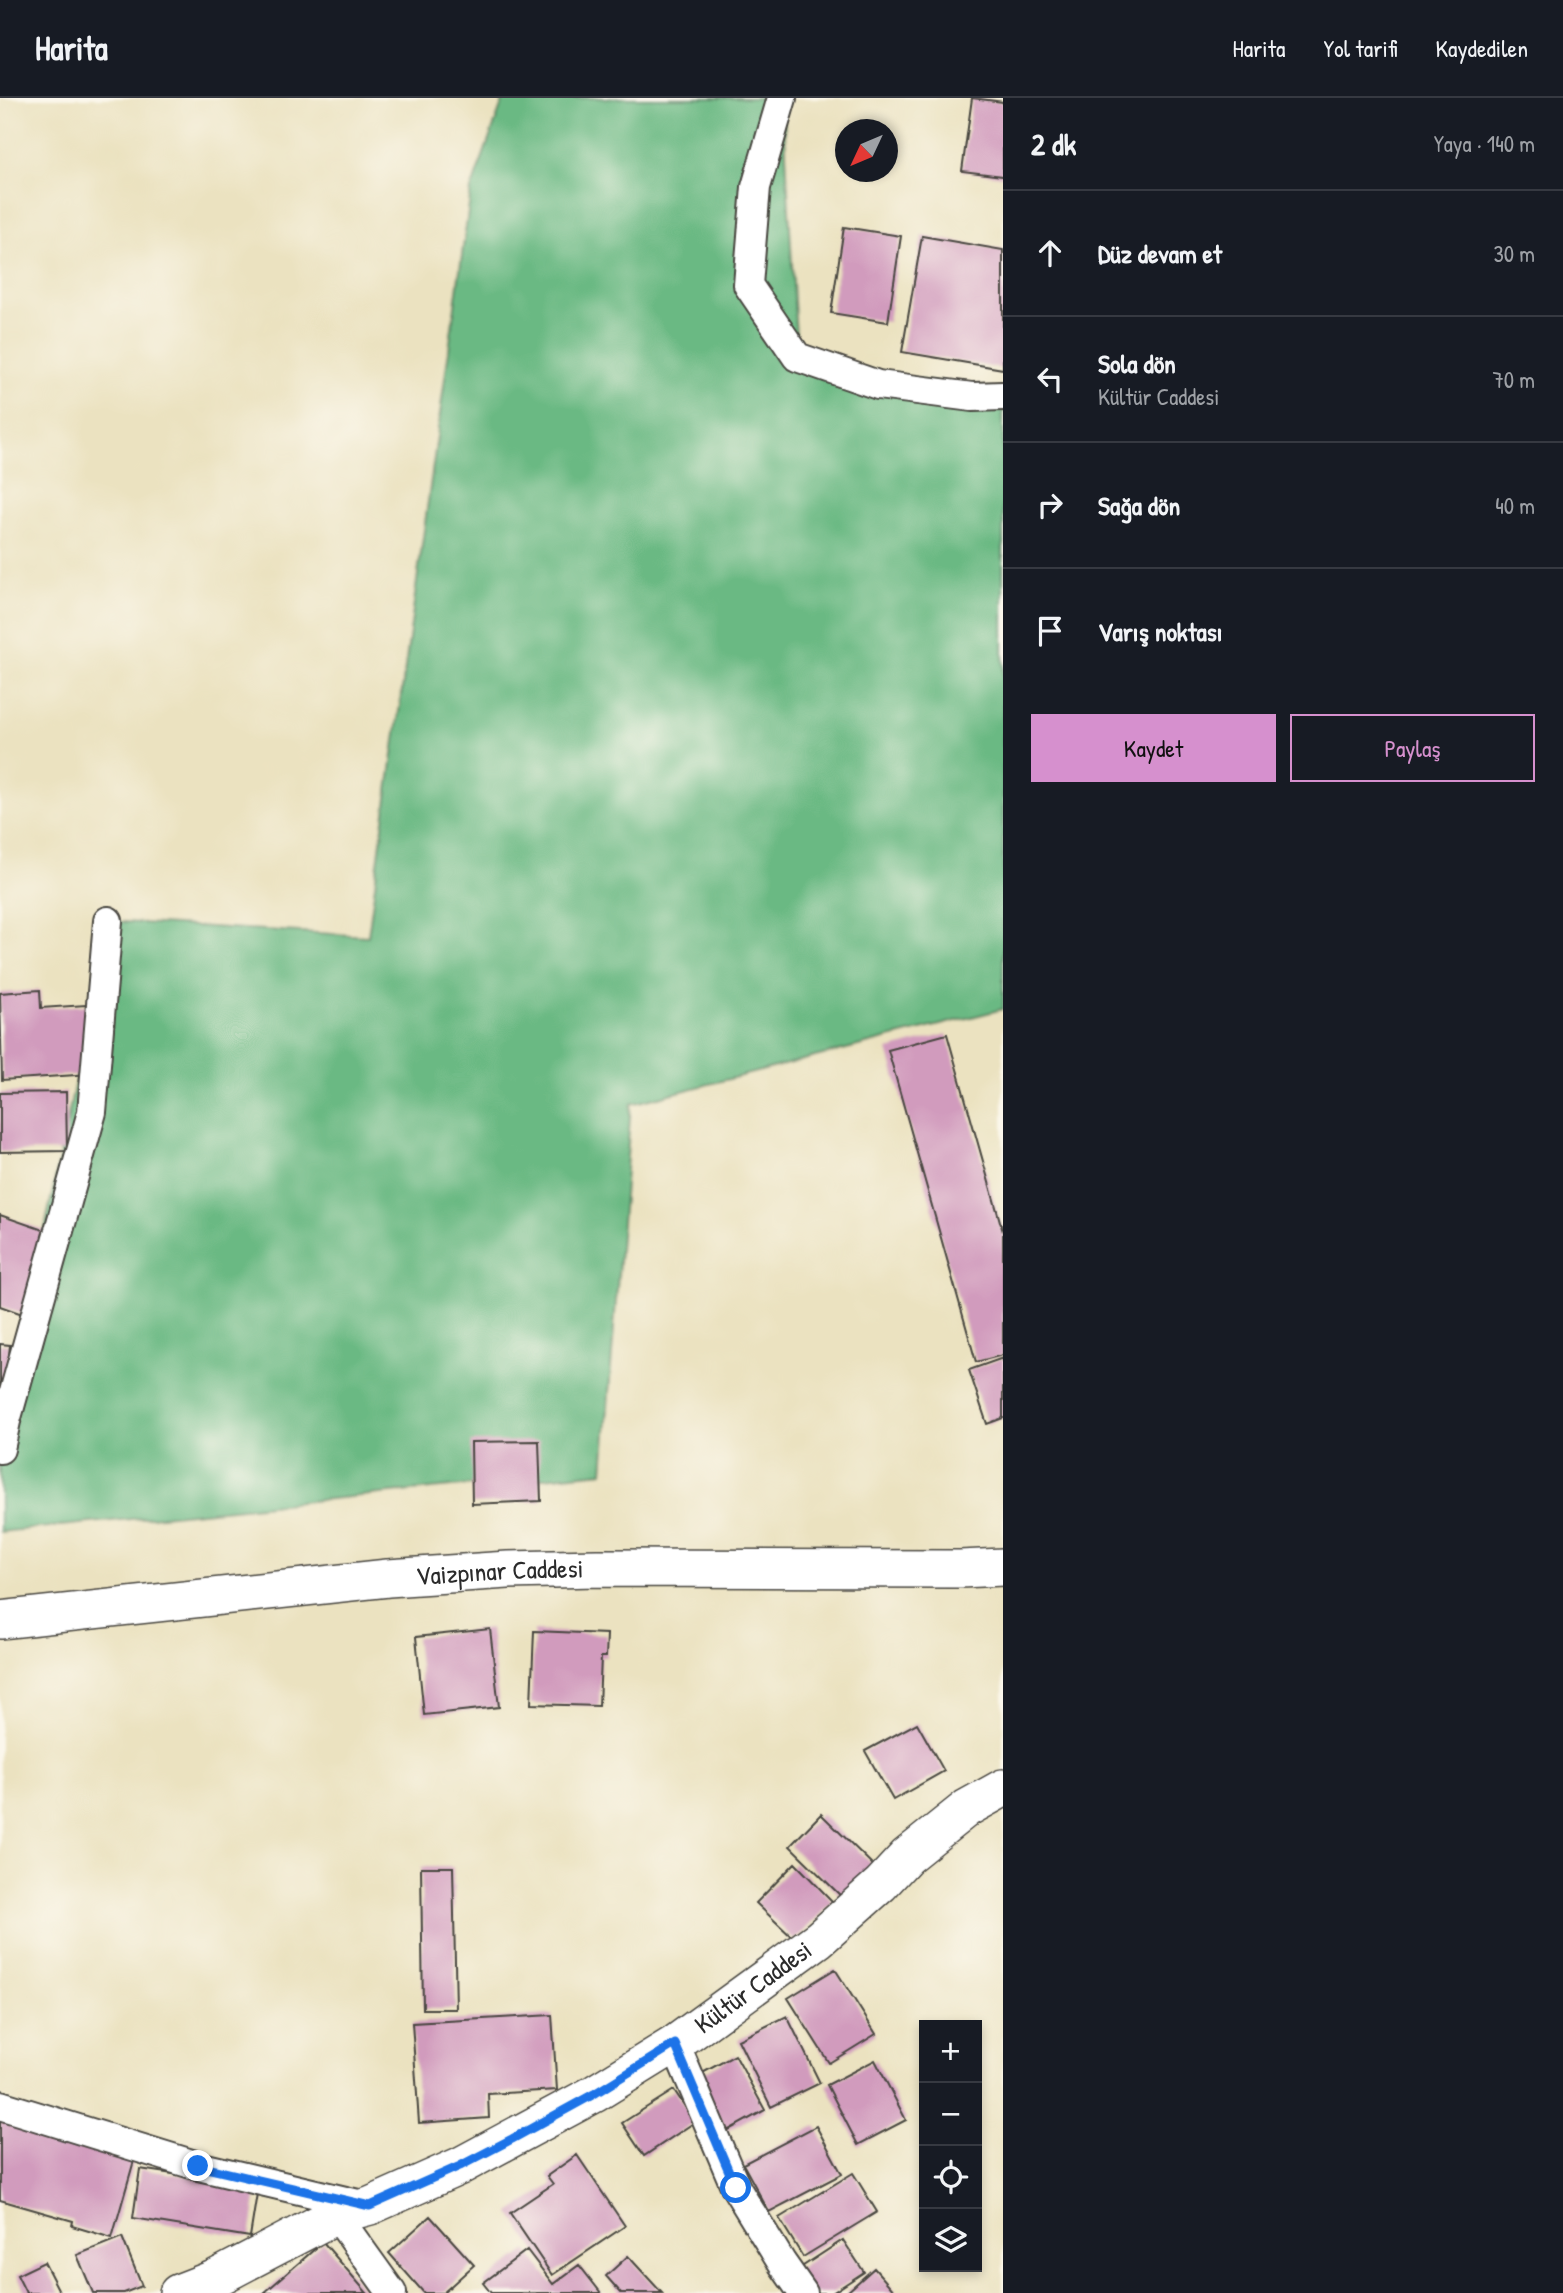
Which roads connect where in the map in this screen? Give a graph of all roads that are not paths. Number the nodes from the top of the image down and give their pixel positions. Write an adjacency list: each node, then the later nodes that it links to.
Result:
1 (782, 98): 2 (street)
2 (1003, 396)
3 (108, 921): 4 (street)
4 (0, 1449)
5 (1003, 1567): 6 (street, Vaizpınar Caddesi)
6 (0, 1620)
7 (1003, 1788): 8 (street, Kültür Caddesi)
8 (675, 2044): 10 (street, Kültür Caddesi); 13 (street)
9 (0, 2105): 10 (street)
10 (353, 2211): 11 (street, Kültür Caddesi); 12 (street)
11 (178, 2293)
12 (392, 2293)
13 (803, 2293)

